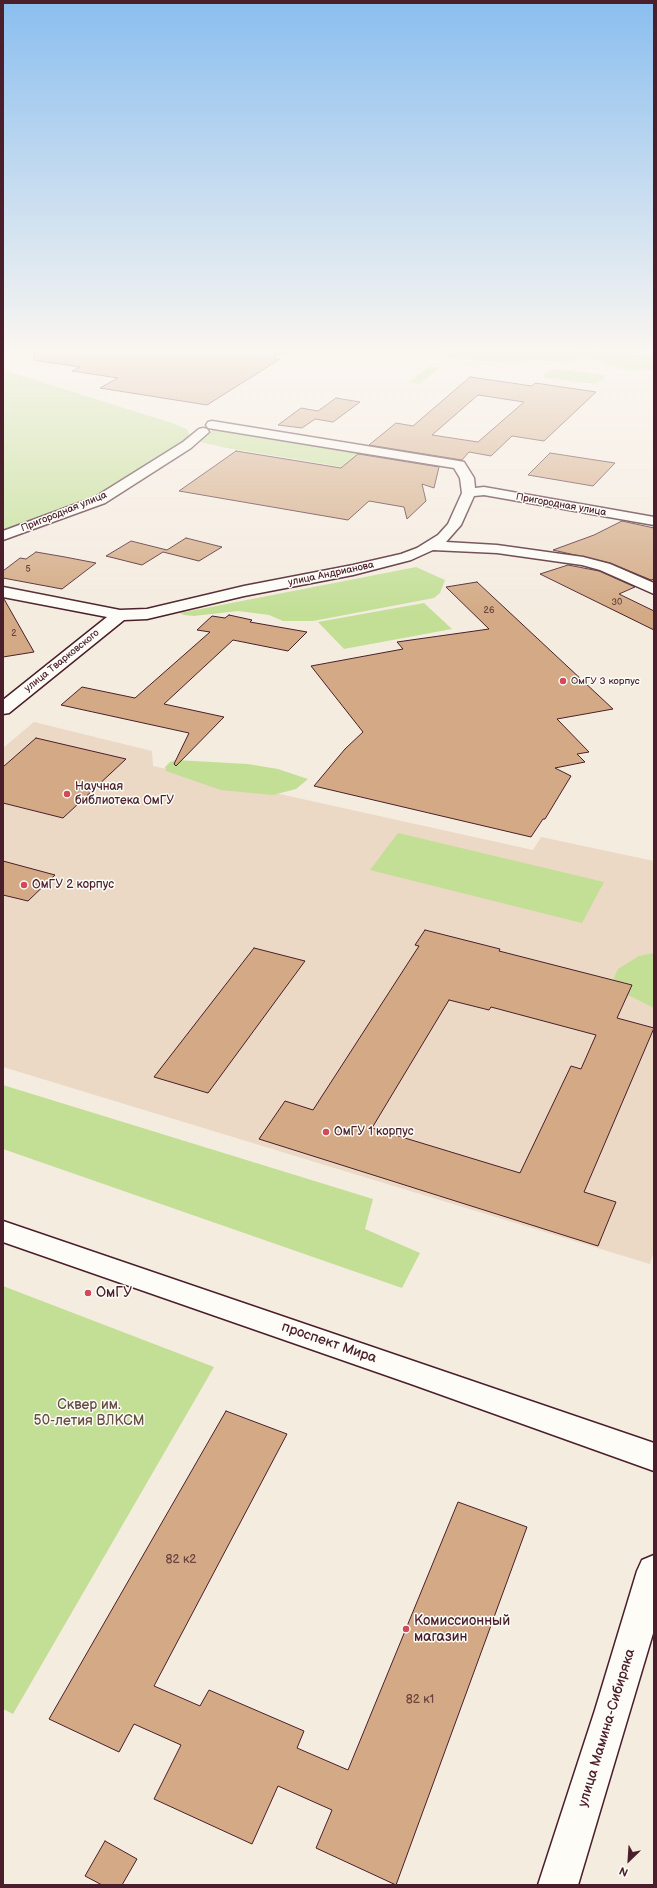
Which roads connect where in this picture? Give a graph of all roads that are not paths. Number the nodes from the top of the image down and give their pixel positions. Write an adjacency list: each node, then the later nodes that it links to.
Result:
1 (196, 437): 5 (street, Пригородная улица)
2 (270, 437): 3 (street, Пригородная улица)
3 (469, 493): 4 (street, Пригородная улица); 6 (street)
4 (654, 521)
5 (3, 536)
6 (431, 546): 7 (street, улица Андрианова); 9 (street, улица Андрианова)
7 (654, 589)
8 (3, 592): 9 (street, улица Андрианова)
9 (120, 615): 10 (street, улица Тварковского)
10 (3, 708)
11 (3, 1231): 12 (street, проспект Мира)
12 (654, 1457)
13 (654, 1571): 14 (street, улица Мамина-Сибиряка)
14 (558, 1885)

